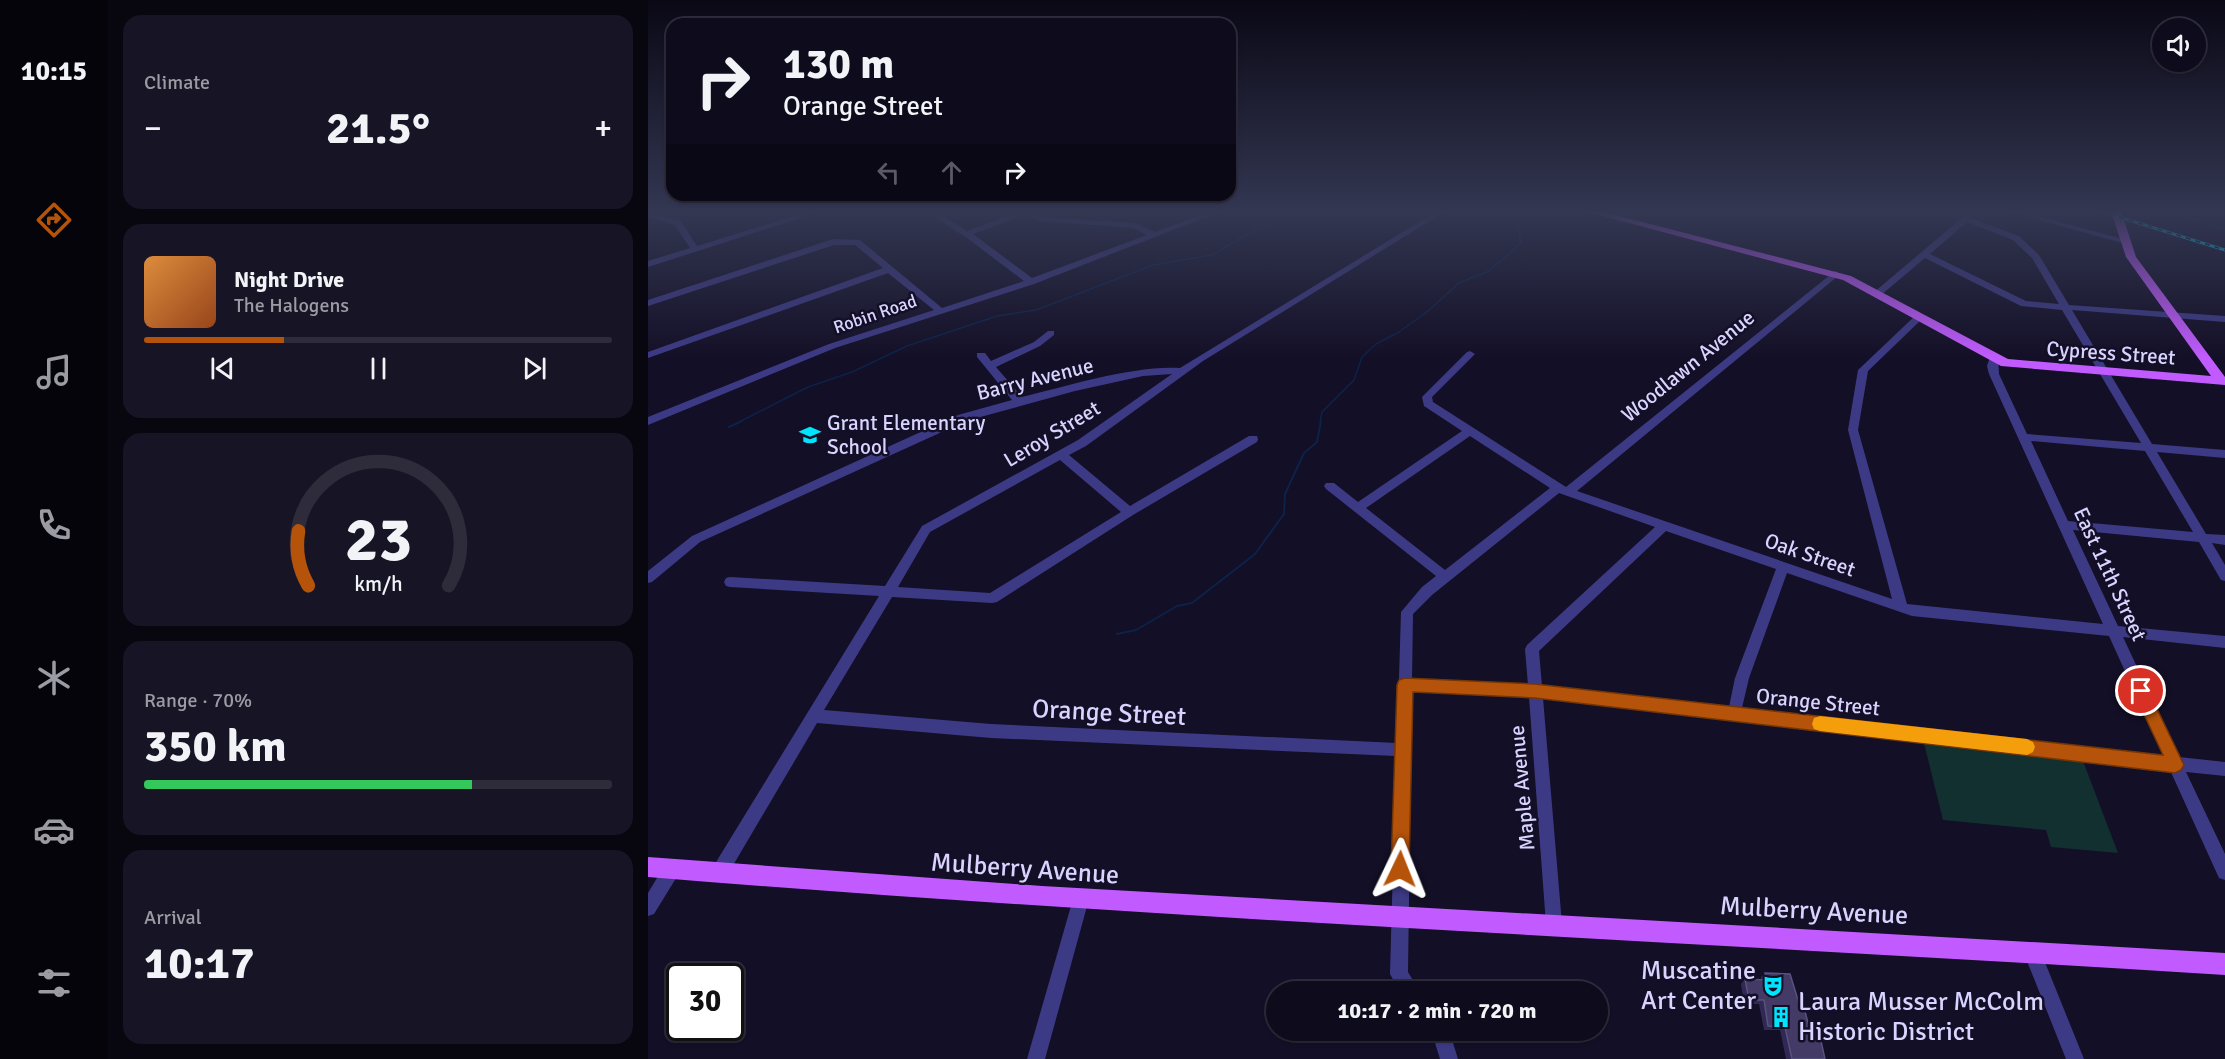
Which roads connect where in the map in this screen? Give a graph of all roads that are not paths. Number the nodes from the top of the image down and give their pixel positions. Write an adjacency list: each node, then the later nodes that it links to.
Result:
1 (778, 260): 15 (street)
2 (879, 260): 11 (street)
3 (1002, 260): 13 (street)
4 (1088, 260): 13 (street, Robin Road)
5 (1362, 260): 27 (street, Leroy Street)
6 (1782, 260): 12 (main road, Cypress Street)
7 (1916, 260): 14 (street)
8 (1936, 260): 16 (street)
9 (2038, 260): 16 (street)
10 (2134, 260): 18 (main road)
11 (890, 269): 17 (street); 23 (street)
12 (1835, 274): 14 (main road, Cypress Street); 39 (street, Woodlawn Avenue)
13 (1032, 282): 17 (street, Robin Road)
14 (1878, 292): 19 (main road, Cypress Street)
15 (648, 303)
16 (2066, 308): 18 (street); 28 (street)
17 (939, 310): 31 (street, Robin Road)
18 (2174, 315): 20 (street); 29 (main road)
19 (1920, 316): 25 (main road, Cypress Street); 52 (street)
20 (2225, 319)
21 (1051, 333): 26 (street)
22 (1470, 354): 32 (street, Oak Street)
23 (648, 355)
24 (981, 355): 26 (street)
25 (1994, 358): 28 (main road, Cypress Street); 33 (street, East 11th Street)
26 (991, 365): 30 (street)
27 (1182, 371): 30 (street, Barry Avenue); 37 (street, Leroy Street)
28 (2104, 372): 29 (main road, Cypress Street); 35 (street)
29 (2224, 383)
30 (1019, 401): 49 (street, Barry Avenue)
31 (648, 421)
32 (1469, 431): 39 (street, Oak Street); 40 (street)
33 (2023, 437): 35 (street); 42 (street, East 11th Street)
34 (1253, 440): 41 (street)
35 (2149, 447): 36 (street); 44 (street)
36 (2225, 454)
37 (1062, 455): 41 (street); 51 (street, Leroy Street)
38 (1330, 486): 40 (street)
39 (1563, 490): 43 (street, Oak Street); 48 (street, Woodlawn Avenue)
40 (1359, 507): 48 (street)
41 (1129, 512): 51 (street)
42 (2064, 525): 44 (street); 53 (street, East 11th Street)
43 (1663, 526): 46 (street, Oak Street); 56 (street, Maple Avenue)
44 (2202, 538): 45 (street); 47 (street)
45 (2225, 540)
46 (1783, 567): 52 (street, Oak Street); 57 (street)
47 (2225, 576)
48 (1446, 577): 55 (street, Woodlawn Avenue)
49 (648, 578)
50 (730, 582): 51 (street)
51 (887, 592): 58 (street, Leroy Street)
52 (1902, 607): 53 (street, Oak Street)
53 (2114, 631): 54 (street, Oak Street); 60 (street, East 11th Street)
54 (2225, 642)
55 (1405, 685): 56 (street, Orange Street); 59 (street, Woodlawn Avenue)
56 (1535, 691): 57 (street, Orange Street); 69 (street, Maple Avenue)
57 (1734, 714): 60 (street, Orange Street)
58 (814, 716): 59 (street, Orange Street); 65 (street, Leroy Street)
59 (1402, 750): 68 (street, Woodlawn Avenue)
60 (2175, 765): 61 (street, Orange Street); 64 (street, East 11th Street)
61 (2225, 770)
62 (648, 867): 63 (main road, Mulberry Avenue)
63 (672, 869): 65 (main road, Mulberry Avenue); 67 (street)
64 (2225, 872)
65 (719, 873): 66 (main road, Mulberry Avenue)
66 (1081, 899): 68 (main road, Mulberry Avenue); 74 (street)
67 (648, 908)
68 (1399, 916): 69 (main road, Mulberry Avenue); 72 (street)
69 (1554, 924): 70 (main road, Mulberry Avenue)
70 (2032, 951): 71 (main road, Mulberry Avenue); 76 (street)
71 (2225, 964)
72 (1404, 981)
73 (1443, 1041): 75 (street)
74 (1036, 1059)
75 (1449, 1059)
76 (2075, 1059)

